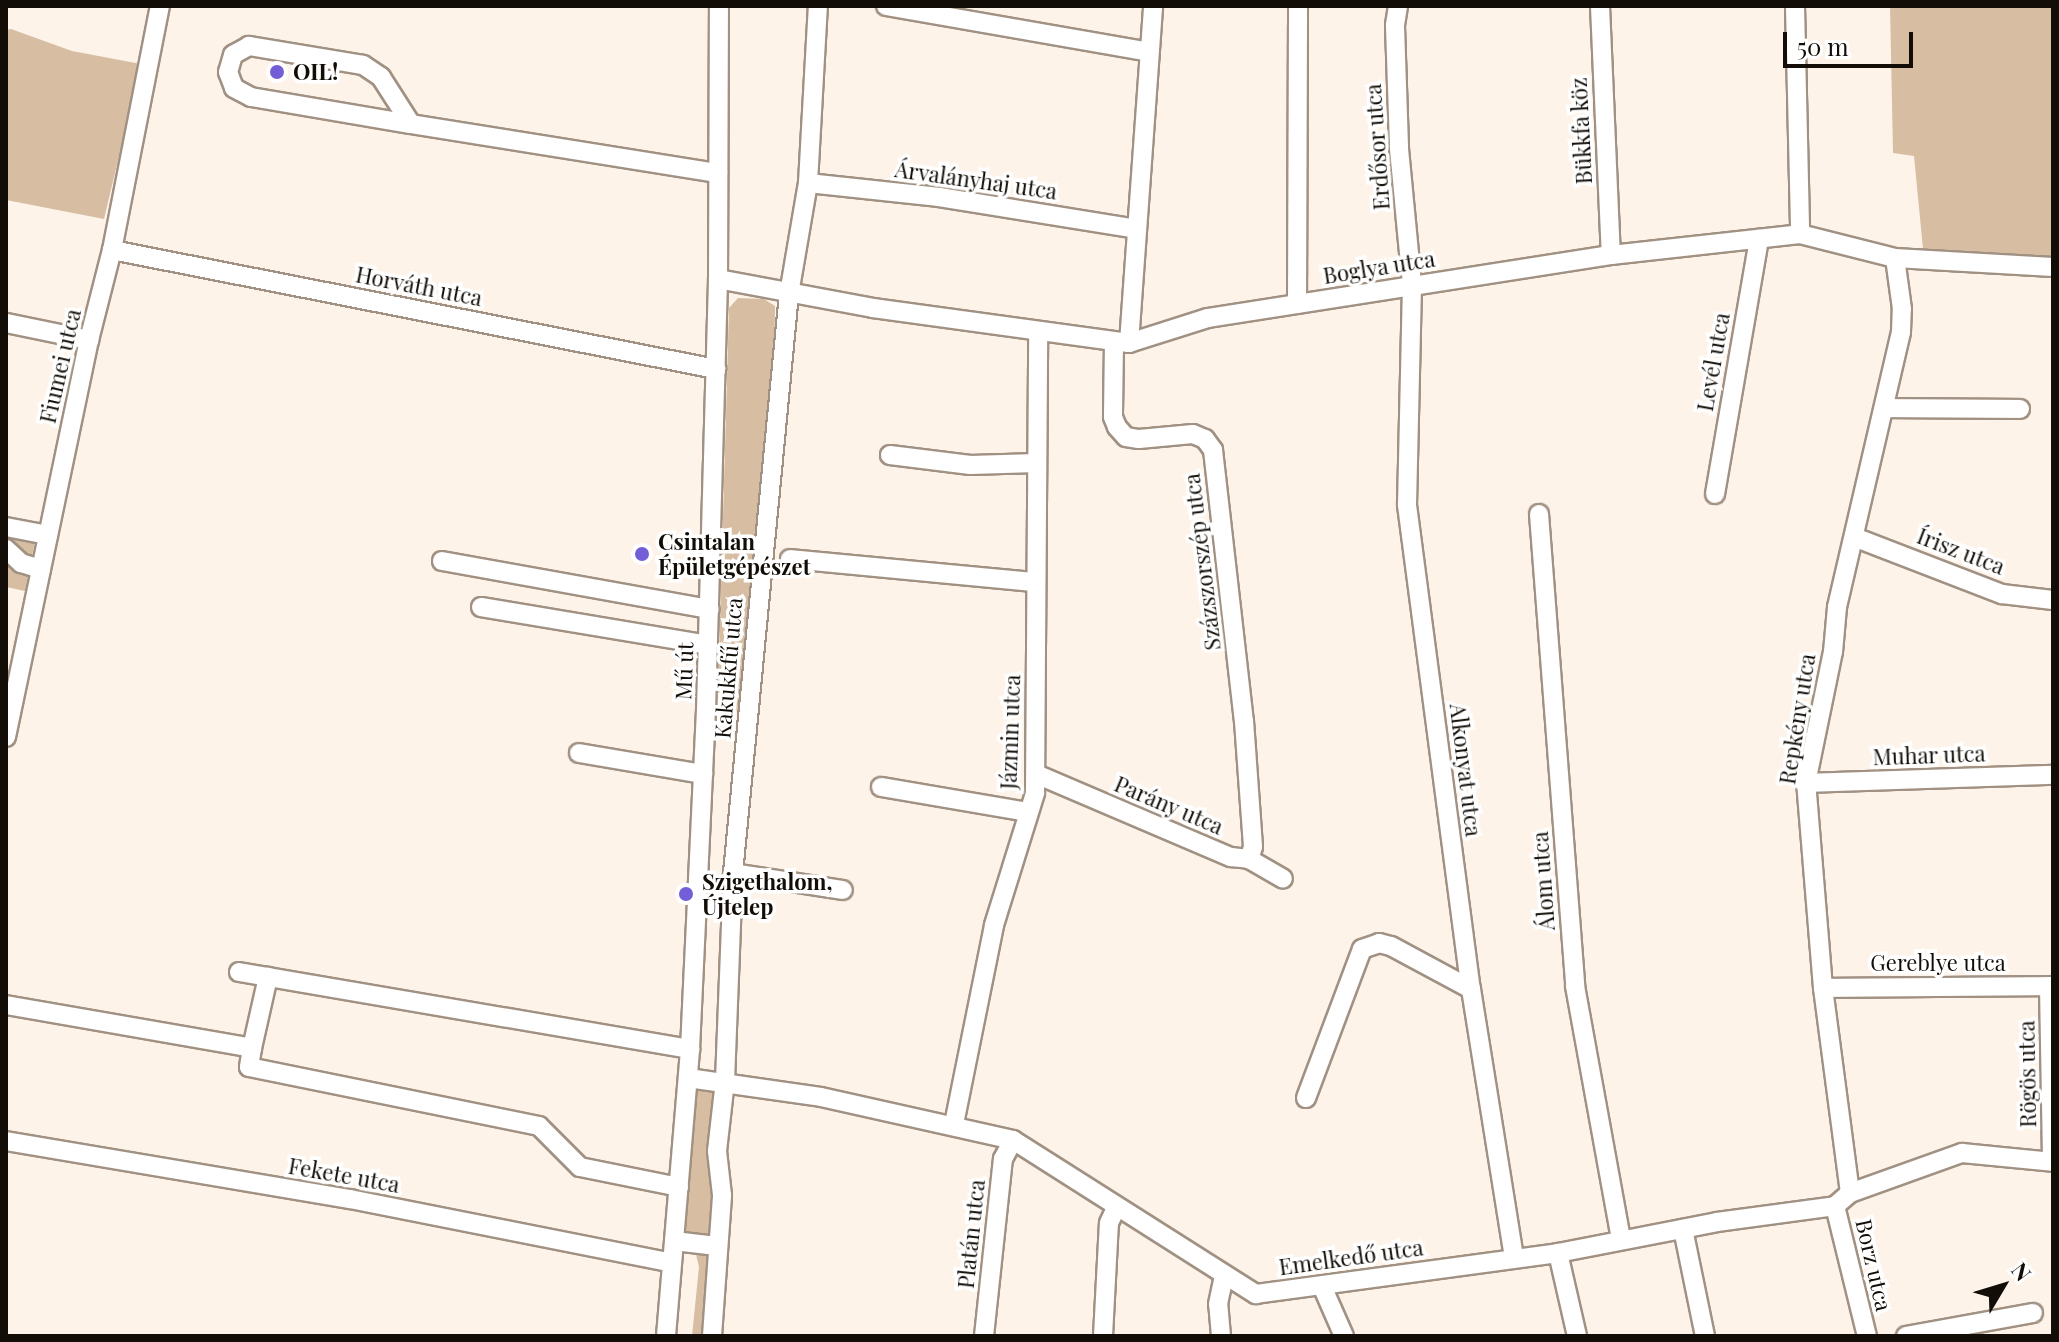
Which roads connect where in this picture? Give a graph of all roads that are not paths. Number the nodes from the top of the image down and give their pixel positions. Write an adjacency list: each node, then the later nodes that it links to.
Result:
1 (140, 6): 10 (street)
2 (719, 6): 13 (street, Mű út)
3 (818, 6): 14 (street, Kakukkfű utca)
4 (886, 6): 11 (street)
5 (1153, 6): 11 (street)
6 (1298, 6): 25 (street)
7 (1398, 6): 23 (street, Erdősor utca)
8 (1600, 6): 19 (street, Bükkfa köz)
9 (1795, 6): 16 (street)
10 (160, 8): 18 (street, Fiumei utca)
11 (1149, 52): 15 (street)
12 (411, 124): 12 (street); 13 (street)
13 (718, 173): 22 (street, Mű út)
14 (808, 183): 15 (street, Árvalányhaj utca); 24 (street, Kakukkfű utca)
15 (1136, 229): 29 (street)
16 (1800, 234): 17 (street, Boglya utca); 20 (street, Boglya utca)
17 (1759, 239): 19 (street, Boglya utca); 35 (street, Levél utca)
18 (112, 250): 28 (street, Fiumei utca); 30 (street, Horváth utca)
19 (1611, 255): 23 (street, Boglya utca)
20 (1895, 258): 21 (street, Boglya utca); 31 (street, Repkény utca)
21 (2053, 267)
22 (718, 279): 24 (street, Boglya utca); 30 (street, Mű út)
23 (1412, 285): 25 (street, Boglya utca); 67 (street, Alkonyat utca)
24 (789, 294): 27 (street, Boglya utca); 60 (street, Kakukkfű utca)
25 (1297, 304): 29 (street, Boglya utca)
26 (6, 323): 28 (street)
27 (1038, 331): 29 (street, Boglya utca); 34 (street, Jázmin utca)
28 (89, 340): 38 (street, Fiumei utca)
29 (1121, 342): 59 (street, Százszorszép utca)
30 (716, 369): 47 (street, Mű út)
31 (1885, 408): 32 (street); 39 (street, Repkény utca)
32 (2020, 409)
33 (890, 455): 34 (street)
34 (1037, 463): 44 (street, Jázmin utca)
35 (1715, 494)
36 (1539, 514): 83 (street, Álom utca)
37 (9, 530): 38 (street)
38 (48, 535): 43 (street, Fiumei utca)
39 (1854, 537): 45 (street, Írisz utca); 56 (street, Repkény utca)
40 (6, 549): 43 (street)
41 (790, 559): 44 (street)
42 (442, 561): 47 (street)
43 (41, 569): 49 (street, Fiumei utca)
44 (1035, 582): 54 (street, Jázmin utca)
45 (2053, 600)
46 (481, 607): 48 (street)
47 (710, 609): 48 (street, Mű út)
48 (708, 645): 53 (street, Mű út)
49 (15, 651): 50 (street, Fiumei utca)
50 (11, 687): 51 (street, Fiumei utca)
51 (6, 737)
52 (579, 753): 53 (street)
53 (703, 774): 70 (street, Mű út)
54 (1036, 774): 58 (street, Jázmin utca); 59 (street, Parány utca)
55 (2053, 775): 56 (street, Muhar utca)
56 (1806, 783): 66 (street, Repkény utca)
57 (881, 787): 58 (street)
58 (1027, 812): 74 (street, Jázmin utca)
59 (1249, 859): 61 (street, Parány utca)
60 (733, 873): 62 (street); 72 (street, Kakukkfű utca)
61 (1283, 879)
62 (843, 890)
63 (239, 972): 64 (street)
64 (268, 977): 69 (street); 70 (street)
65 (2051, 986): 66 (street, Gereblye utca); 77 (street, Rögös utca)
66 (1823, 988): 79 (street, Repkény utca)
67 (1471, 989): 73 (street); 87 (street, Alkonyat utca)
68 (6, 1005): 69 (street)
69 (252, 1048): 78 (street)
70 (690, 1049): 71 (street, Mű út)
71 (688, 1078): 72 (street, Emelkedő utca); 78 (street, Mű út)
72 (725, 1081): 74 (street, Emelkedő utca); 85 (street, Kakukkfű utca)
73 (1306, 1098)
74 (954, 1124): 75 (street, Emelkedő utca)
75 (1013, 1140): 81 (street, Emelkedő utca); 94 (street, Platán utca)
76 (6, 1141): 88 (street, Fekete utca)
77 (2052, 1162): 79 (street)
78 (679, 1187): 84 (street, Mű út)
79 (1850, 1193): 80 (street)
80 (1835, 1206): 82 (street, Emelkedő utca); 100 (street, Borz utca)
81 (1116, 1208): 89 (street, Emelkedő utca); 95 (street)
82 (1683, 1229): 83 (street, Emelkedő utca); 99 (street)
83 (1621, 1240): 86 (street, Emelkedő utca)
84 (674, 1241): 85 (street); 88 (street, Mű út)
85 (717, 1246): 93 (street, Kakukkfű utca)
86 (1558, 1253): 87 (street, Emelkedő utca); 98 (street)
87 (1514, 1257): 90 (street, Emelkedő utca)
88 (672, 1263): 92 (street, Mű út)
89 (1224, 1275): 90 (street, Emelkedő utca); 96 (street)
90 (1322, 1286): 97 (street)
91 (2033, 1313): 101 (street)
92 (666, 1336)
93 (712, 1336)
94 (984, 1336)
95 (1103, 1336)
96 (1221, 1336)
97 (1344, 1336)
98 (1577, 1336)
99 (1705, 1336)
100 (1867, 1336)
101 (1906, 1336)

